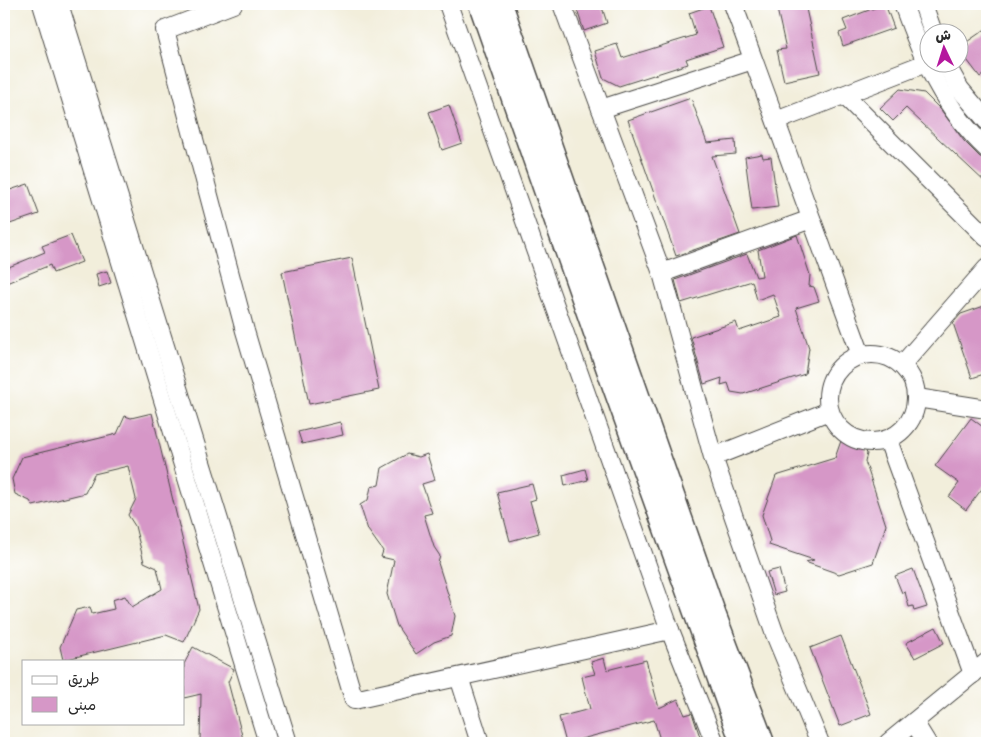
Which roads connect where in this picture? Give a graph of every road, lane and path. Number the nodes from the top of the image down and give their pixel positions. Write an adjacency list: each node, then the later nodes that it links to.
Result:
1 (42, 4): 38 (street)
2 (59, 4): 39 (street)
3 (233, 4): 36 (street)
4 (448, 4): 33 (street)
5 (480, 4): 42 (main road)
6 (501, 4): 43 (main road)
7 (562, 4): 18 (street)
8 (732, 4): 13 (street)
9 (903, 4): 12 (street)
10 (923, 4): 11 (street)
11 (929, 22)
12 (918, 42)
13 (753, 60): 18 (street); 19 (street)
14 (918, 66): 17 (street)
15 (930, 72): 21 (street)
16 (951, 72): 20 (street)
17 (844, 95): 19 (street); 23 (street)
18 (601, 108): 25 (street)
19 (776, 121): 22 (street)
20 (987, 121)
21 (987, 148)
22 (812, 219): 25 (street); 26 (street)
23 (987, 238)
24 (987, 268): 27 (street)
25 (662, 273): 32 (street)
26 (861, 355): 27 (street); 30 (street)
27 (902, 365): 28 (street)
28 (917, 398): 29 (street); 31 (street)
29 (987, 409)
30 (829, 411): 31 (street); 32 (street)
31 (888, 440): 35 (street)
32 (713, 457): 44 (street)
33 (670, 630): 36 (street); 41 (street)
34 (987, 662): 35 (street)
35 (973, 674): 37 (street)
36 (459, 677): 40 (street)
37 (914, 722): 45 (street); 46 (street)
38 (268, 743)
39 (288, 743)
40 (480, 743)
41 (715, 743)
42 (742, 743)
43 (763, 743)
44 (820, 743)
45 (888, 743)
46 (927, 743)

